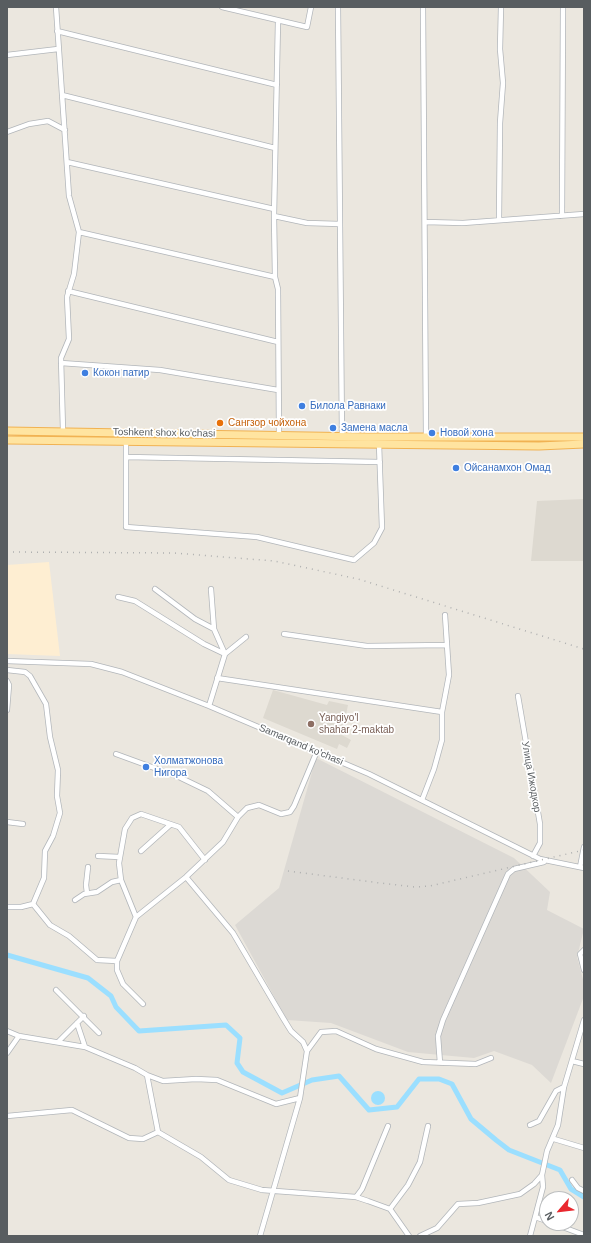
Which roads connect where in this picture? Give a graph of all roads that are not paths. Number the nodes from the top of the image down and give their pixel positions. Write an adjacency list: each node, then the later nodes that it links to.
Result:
1 (56, 7): 9 (street)
2 (222, 7): 8 (street)
3 (311, 7): 8 (street)
4 (338, 7): 24 (street)
5 (423, 7): 23 (street)
6 (501, 7): 22 (street)
7 (562, 7): 21 (street)
8 (278, 21): 12 (street)
9 (57, 31): 10 (street); 12 (street)
10 (58, 49): 11 (street); 13 (street)
11 (7, 55)
12 (278, 85): 16 (street)
13 (62, 95): 14 (street); 16 (street)
14 (65, 130): 15 (street); 17 (street)
15 (7, 132)
16 (275, 148): 18 (street)
17 (67, 162): 18 (street); 25 (street)
18 (274, 209): 20 (street)
19 (584, 214): 21 (street)
20 (274, 216): 24 (street); 26 (street)
21 (562, 216): 22 (street)
22 (500, 219): 23 (street)
23 (425, 222): 35 (street)
24 (340, 224): 34 (street)
25 (79, 232): 26 (street); 27 (street)
26 (275, 277): 28 (street)
27 (68, 291): 28 (street); 29 (street)
28 (278, 342): 30 (street)
29 (61, 363): 30 (street); 32 (street)
30 (278, 390): 33 (street)
31 (7, 431): 32 (main road, Toshkent shox ko'chasi)
32 (63, 431): 33 (main road, Toshkent shox ko'chasi)
33 (279, 435): 38 (main road, Toshkent shox ko'chasi)
34 (342, 437): 35 (main road, Toshkent shox ko'chasi); 38 (main road, Toshkent shox ko'chasi)
35 (426, 437): 36 (main road, Toshkent shox ko'chasi)
36 (584, 437)
37 (7, 440): 39 (main road, Toshkent shox ko'chasi)
38 (305, 440): 39 (main road, Toshkent shox ko'chasi); 40 (main road, Toshkent shox ko'chasi)
39 (126, 441): 42 (street)
40 (379, 444): 41 (main road, Toshkent shox ko'chasi); 43 (street)
41 (584, 444)
42 (126, 457): 43 (street); 43 (street)
43 (380, 462)
44 (155, 589): 48 (street)
45 (211, 589): 48 (street)
46 (118, 597): 52 (street)
47 (445, 615): 51 (street)
48 (214, 629): 52 (street)
49 (284, 634): 51 (street)
50 (246, 637): 52 (street)
51 (447, 645): 60 (street)
52 (225, 654): 55 (street)
53 (7, 661): 58 (street, Samarqand ko'chasi)
54 (7, 670): 81 (street)
55 (217, 678): 58 (street); 60 (street)
56 (7, 681): 59 (street)
57 (518, 696): 71 (street, Улица Ижодкор)
58 (209, 706): 61 (street, Samarqand ko'chasi)
59 (7, 710)
60 (442, 712): 63 (street)
61 (317, 751): 63 (street, Samarqand ko'chasi); 64 (street)
62 (116, 754): 64 (street)
63 (422, 800): 71 (street, Samarqand ko'chasi)
64 (238, 817): 73 (street)
65 (7, 822): 66 (street)
66 (23, 824)
67 (170, 825): 69 (street); 72 (street); 73 (street)
68 (584, 847): 76 (street)
69 (141, 851)
70 (98, 856): 72 (street)
71 (533, 856): 74 (street, Samarqand ko'chasi)
72 (120, 857): 78 (street)
73 (205, 860): 77 (street)
74 (548, 861): 76 (street, Samarqand ko'chasi); 101 (street)
75 (88, 867): 79 (street)
76 (582, 868)
77 (186, 877): 83 (street); 97 (street)
78 (121, 880): 79 (street); 83 (street)
79 (87, 893): 80 (street)
80 (75, 900)
81 (33, 904): 82 (street); 85 (street)
82 (7, 907)
83 (136, 917): 85 (street)
84 (584, 950): 86 (street)
85 (117, 961): 88 (street)
86 (584, 970)
87 (56, 990): 89 (street)
88 (143, 1004)
89 (84, 1016): 91 (street); 93 (street)
90 (584, 1020): 100 (street)
91 (77, 1023): 95 (street); 96 (street)
92 (7, 1031): 94 (street)
93 (99, 1033)
94 (19, 1036): 95 (street); 98 (street)
95 (59, 1041): 96 (street)
96 (84, 1047): 103 (street)
97 (307, 1051): 101 (street); 105 (street)
98 (7, 1053)
99 (491, 1058): 101 (street)
100 (572, 1061): 102 (street); 104 (street)
101 (440, 1063)
102 (584, 1064)
103 (147, 1075): 105 (street); 110 (street)
104 (564, 1087): 107 (street); 111 (street)
105 (300, 1098): 115 (street)
106 (7, 1116): 110 (street)
107 (530, 1125)
108 (388, 1126): 117 (street)
109 (428, 1126): 118 (street)
110 (158, 1132): 115 (street)
111 (554, 1139): 112 (street); 113 (street)
112 (584, 1148)
113 (542, 1175): 119 (street); 125 (street)
114 (572, 1180): 116 (street)
115 (274, 1190): 117 (street); 123 (street)
116 (584, 1191)
117 (356, 1197): 118 (street)
118 (390, 1209): 124 (street)
119 (535, 1217): 120 (street); 126 (street)
120 (539, 1218)
121 (573, 1231): 122 (street)
122 (584, 1235)
123 (260, 1236)
124 (409, 1236)
125 (420, 1236)
126 (530, 1236)

